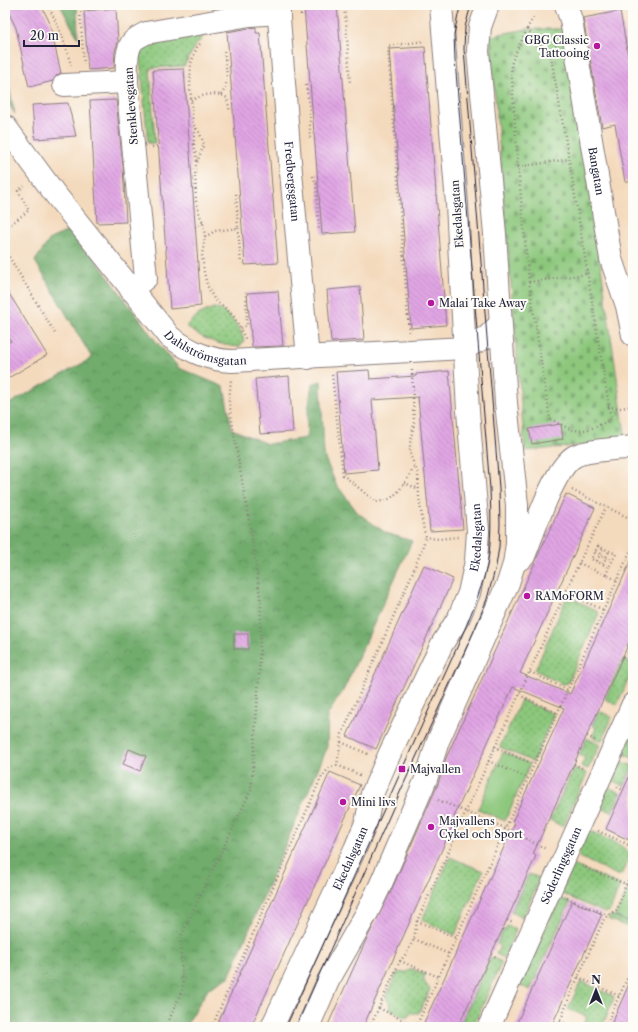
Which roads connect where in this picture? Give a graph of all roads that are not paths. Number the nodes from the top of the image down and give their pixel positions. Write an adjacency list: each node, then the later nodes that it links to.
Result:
1 (441, 5): 11 (street, Ekedalsgatan)
2 (488, 5): 9 (street)
3 (566, 5): 10 (street, Bangatan)
4 (278, 9): 5 (street, Stenklevsgatan); 12 (street, Fredbergsgatan)
5 (127, 82): 6 (street); 8 (street, Stenklevsgatan)
6 (75, 84)
7 (5, 126): 8 (street, Dahlströmsgatan)
8 (131, 290): 12 (street, Dahlströmsgatan)
9 (500, 324): 11 (street, Dahlströmsgatan); 14 (street)
10 (633, 336)
11 (464, 348): 12 (street, Dahlströmsgatan); 16 (street, Ekedalsgatan)
12 (308, 358)
13 (633, 447): 14 (street)
14 (514, 564): 17 (street)
15 (633, 704): 18 (street, Söderlingsgatan)
16 (272, 1027)
17 (308, 1027)
18 (489, 1027)

